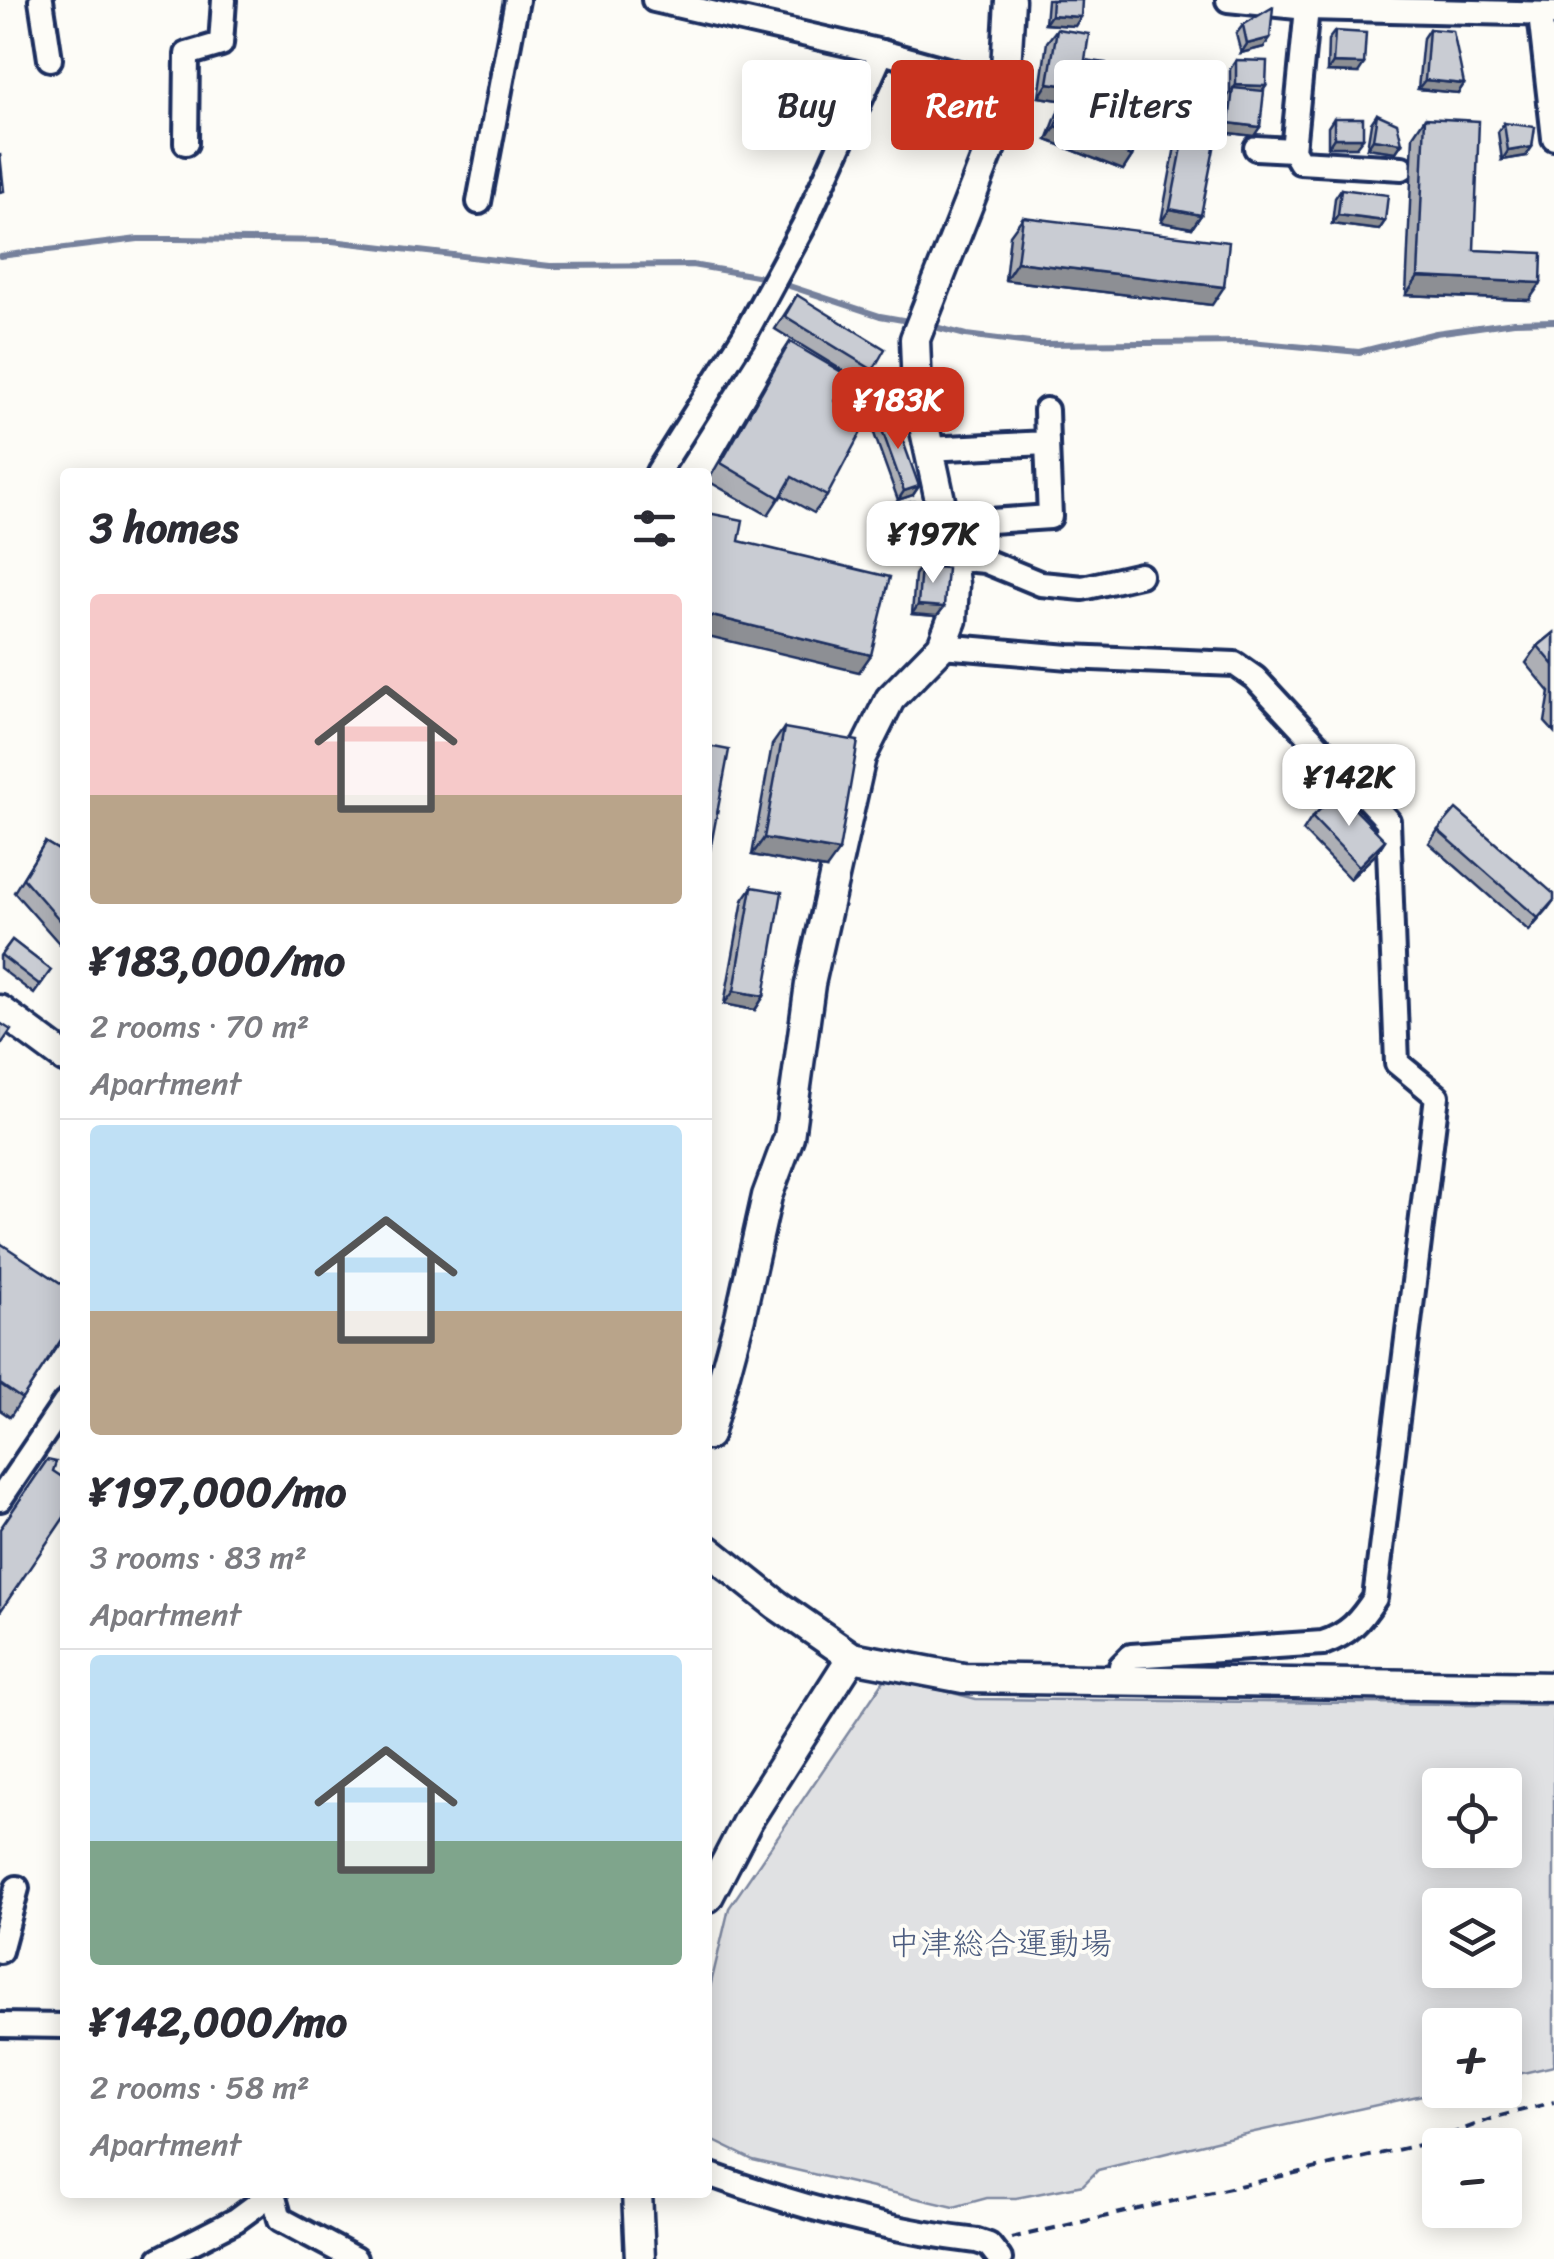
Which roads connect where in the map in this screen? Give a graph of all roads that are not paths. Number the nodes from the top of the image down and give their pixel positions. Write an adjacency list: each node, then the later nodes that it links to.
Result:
1 (41, 0): 10 (street)
2 (224, 0): 14 (street)
3 (517, 0): 19 (street)
4 (654, 0): 9 (street)
5 (1010, 0): 12 (street)
6 (1228, 0): 7 (street)
7 (1306, 8): 8 (street); 17 (street)
8 (1547, 14): 13 (street)
9 (882, 52): 11 (street); 23 (street)
10 (50, 58)
11 (911, 60)
12 (1007, 60)
13 (1554, 138)
14 (186, 143)
15 (1256, 148): 17 (street)
16 (989, 150): 22 (street)
17 (1294, 150): 18 (street)
18 (1402, 168)
19 (479, 202)
20 (1046, 410): 21 (street)
21 (1047, 443): 22 (street); 24 (street)
22 (927, 449): 24 (street)
23 (661, 468)
24 (945, 524): 25 (street)
25 (951, 558): 26 (street); 27 (street)
26 (1140, 575)
27 (942, 646): 31 (street); 35 (street)
28 (0, 1010): 29 (street)
29 (60, 1054)
30 (60, 1410): 32 (street)
31 (712, 1420)
32 (0, 1500)
33 (712, 1553): 34 (street)
34 (852, 1657): 35 (street); 38 (street)
35 (1121, 1682): 36 (street)
36 (1554, 1687)
37 (17, 1888): 39 (street)
38 (712, 1890)
39 (0, 1950)
40 (0, 2026): 41 (street)
41 (60, 2026)
42 (712, 2175): 46 (street)
43 (267, 2198): 48 (street)
44 (275, 2198): 49 (street)
45 (637, 2198): 47 (street)
46 (995, 2252)
47 (640, 2258): 50 (street)
48 (160, 2259)
49 (355, 2259)
50 (632, 2259)

